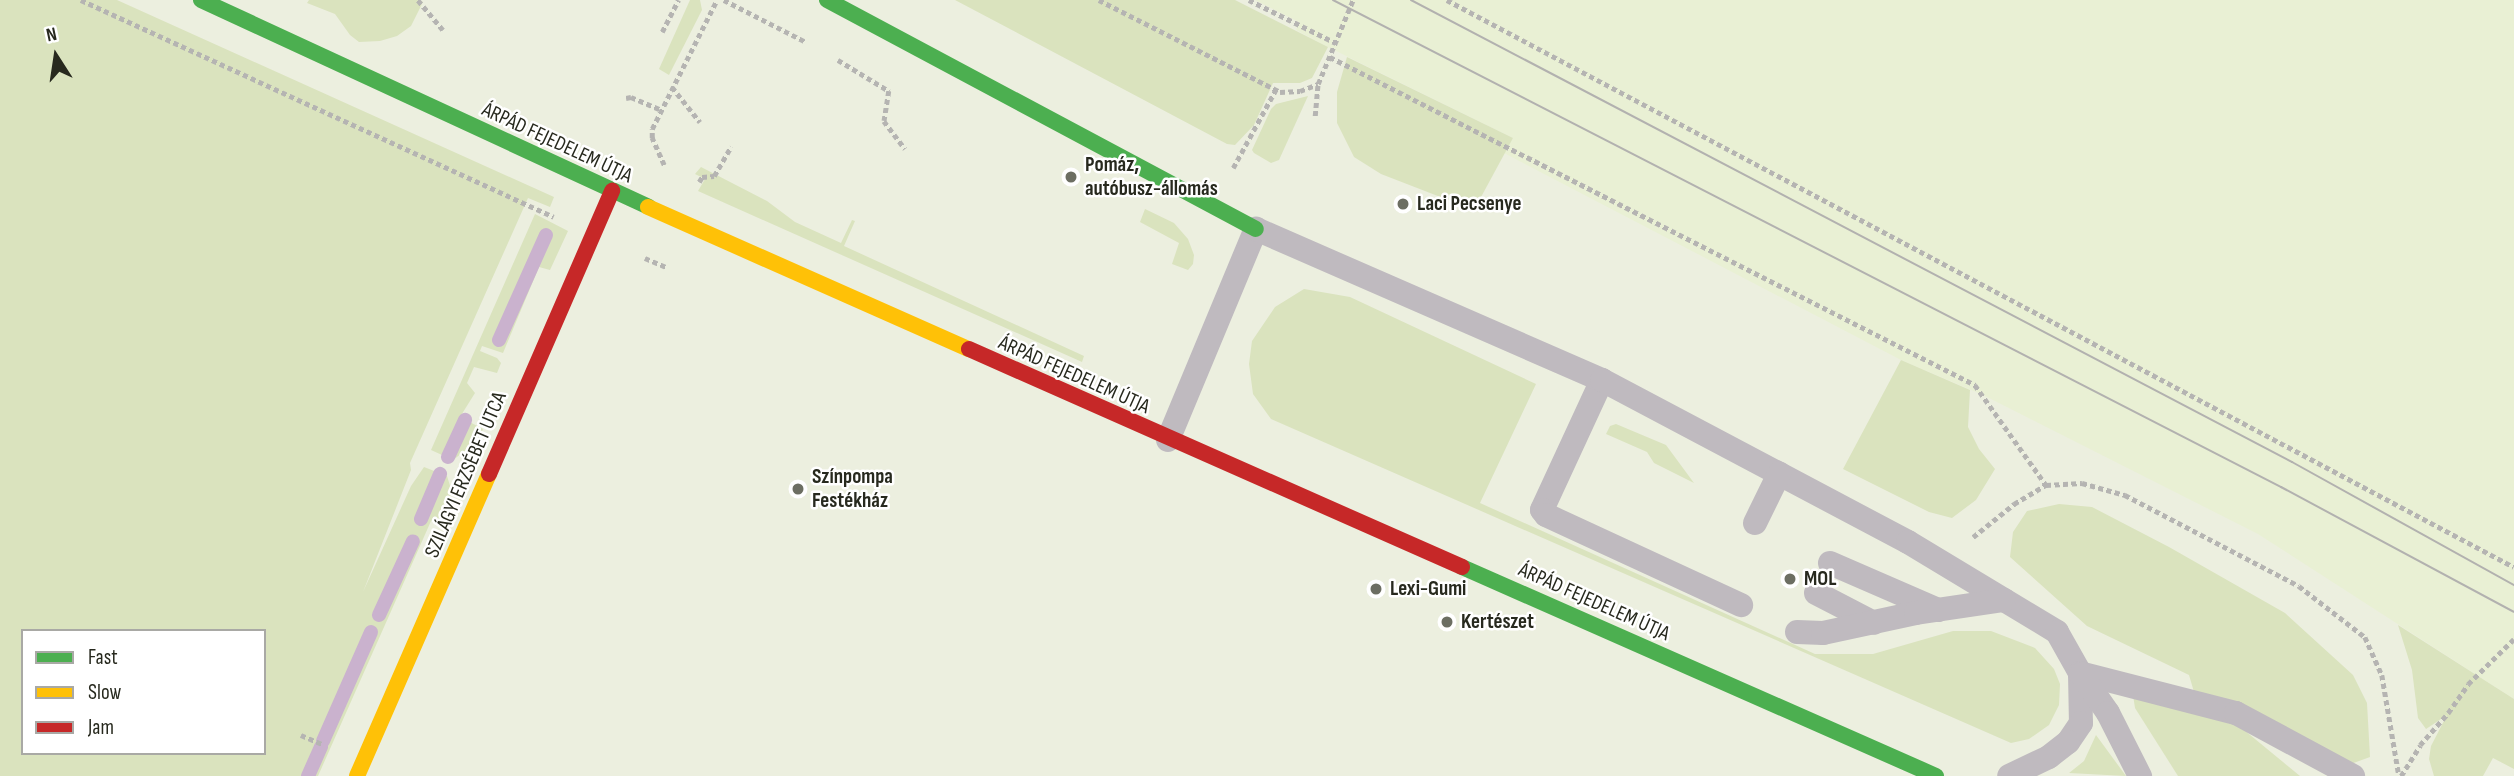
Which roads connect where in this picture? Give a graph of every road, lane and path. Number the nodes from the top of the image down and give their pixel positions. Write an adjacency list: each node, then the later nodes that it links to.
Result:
1 (81, 0): 32 (path)
2 (201, 0): 30 (main road, ÁRPÁD FEJEDELEM ÚTJA)
3 (418, 0): 12 (path)
4 (678, 0): 13 (path)
5 (717, 0): 19 (path)
6 (724, 0): 15 (path)
7 (827, 0): 31 (main road)
8 (1099, 0): 20 (path)
9 (1249, 0): 14 (path)
10 (1353, 0): 14 (path)
11 (1447, 0): 41 (path)
12 (443, 30)
13 (662, 32)
14 (1336, 43): 17 (path)
15 (818, 48)
16 (829, 54): 26 (path)
17 (1330, 57): 18 (path); 37 (path)
18 (1318, 84): 20 (path); 23 (path)
19 (672, 87): 22 (path); 24 (path)
20 (1276, 89): 28 (path)
21 (626, 99): 22 (path)
22 (661, 110): 27 (path)
23 (1315, 116)
24 (700, 122)
25 (731, 146): 29 (path)
26 (905, 149)
27 (672, 169)
28 (1229, 175)
29 (698, 183)
30 (612, 191): 32 (main road, SZILÁGYI ERZSÉBET UTCA); 35 (main road, ÁRPÁD FEJEDELEM ÚTJA)
31 (1256, 229): 34 (lane); 35 (lane)
32 (594, 234): 33 (path); 50 (main road, SZILÁGYI ERZSÉBET UTCA)
33 (654, 263)
34 (1602, 380): 36 (lane); 43 (lane)
35 (1168, 440): 51 (main road, ÁRPÁD FEJEDELEM ÚTJA)
36 (1779, 474): 38 (lane); 39 (lane)
37 (2046, 485): 39 (path); 55 (path)
38 (1755, 523)
39 (1943, 562): 44 (lane)
40 (1830, 563): 45 (lane)
41 (2514, 567)
42 (1816, 593): 46 (lane)
43 (1729, 594)
44 (2004, 600): 45 (lane); 49 (lane)
45 (1939, 610): 46 (lane)
46 (1874, 622): 47 (lane)
47 (1797, 632)
48 (2514, 639): 55 (path)
49 (2080, 673): 52 (lane); 53 (lane); 54 (lane)
50 (357, 776)
51 (1936, 776)
52 (2009, 776)
53 (2140, 776)
54 (2353, 776)
55 (2400, 776)

